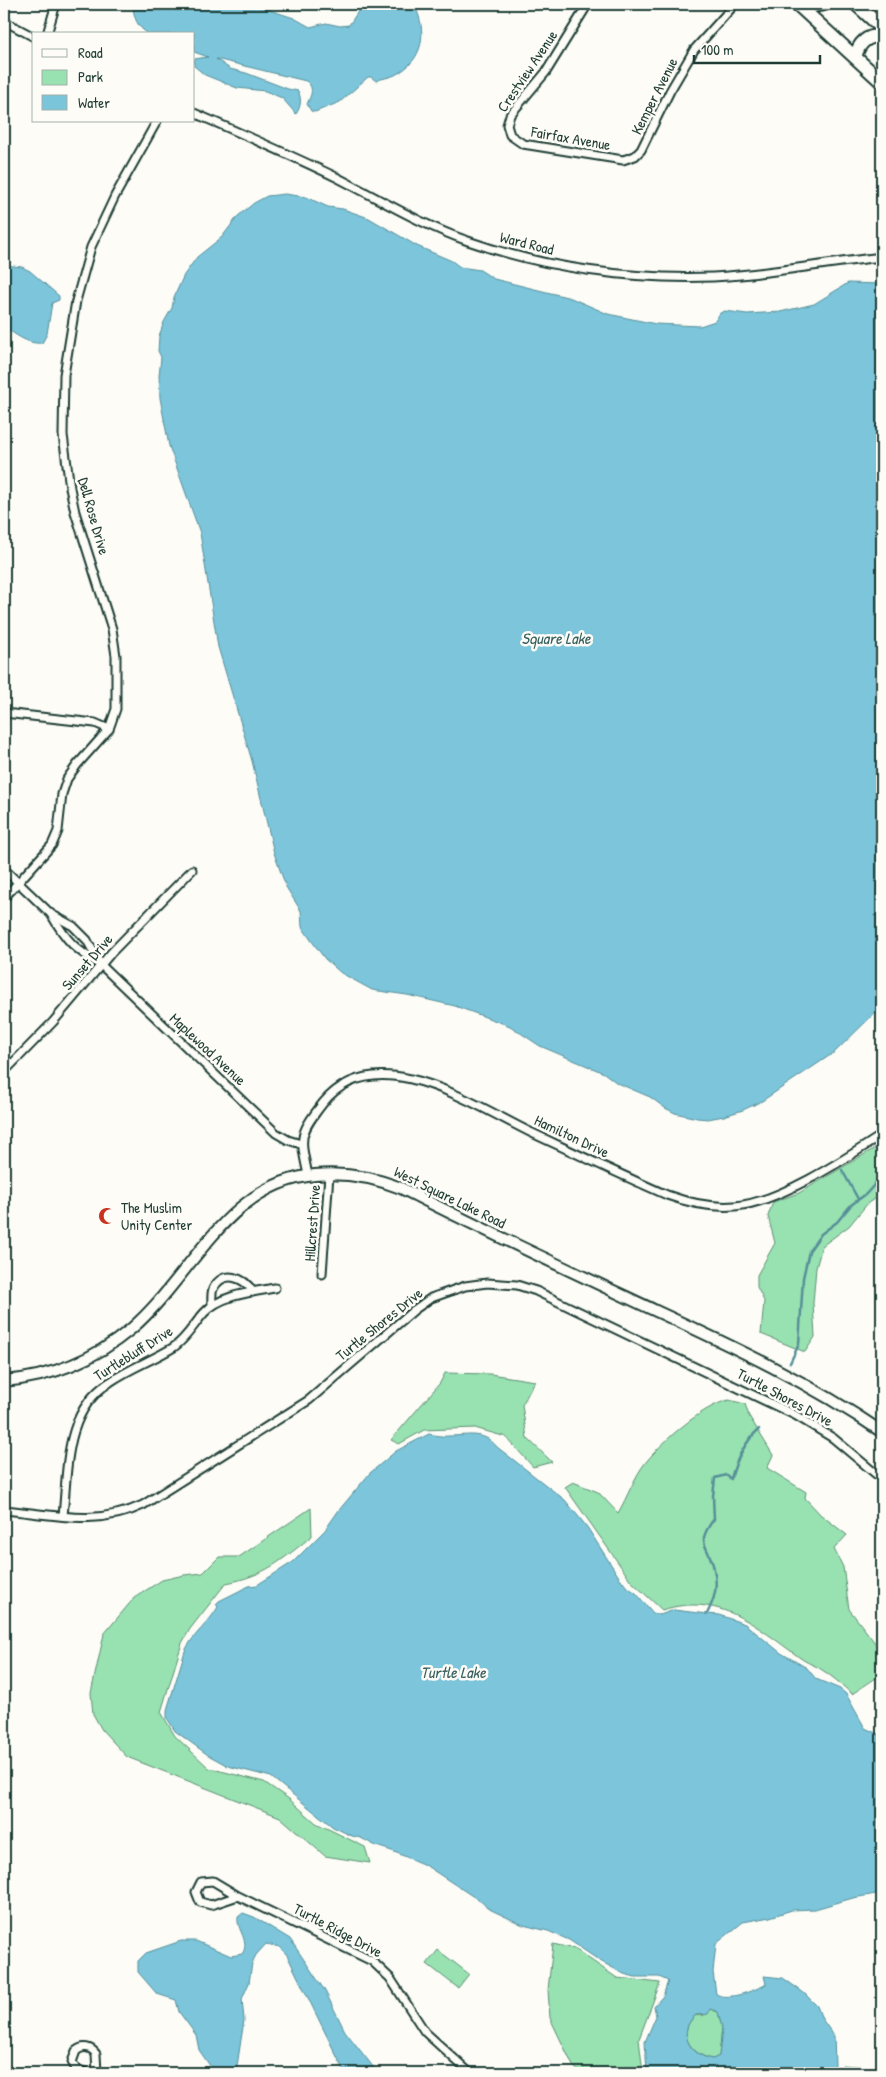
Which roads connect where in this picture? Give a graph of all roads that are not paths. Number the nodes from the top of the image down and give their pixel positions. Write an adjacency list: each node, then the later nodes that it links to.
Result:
1 (56, 4): 9 (street)
2 (588, 4): 16 (street, Crestview Avenue)
3 (735, 4): 17 (street, Kemper Avenue)
4 (797, 4): 5 (highway); 12 (highway)
5 (824, 4)
6 (856, 4): 8 (highway)
7 (4, 21): 10 (street)
8 (882, 28)
9 (47, 32)
10 (32, 35)
11 (882, 36): 12 (highway)
12 (855, 57): 13 (highway)
13 (882, 82)
14 (195, 112): 18 (street, Ward Road)
15 (156, 122): 20 (street, Dell Rose Drive)
16 (508, 129): 17 (street, Fairfax Avenue)
17 (635, 156)
18 (882, 257)
19 (4, 713): 20 (street)
20 (109, 729): 23 (street, Dell Rose Drive)
21 (4, 869): 23 (street, Maplewood Avenue)
22 (192, 870): 26 (street, Sunset Drive)
23 (18, 883): 24 (street, Dell Rose Drive); 25 (street, Maplewood Avenue)
24 (4, 898)
25 (51, 914): 26 (street, Maplewood Avenue); 26 (street, Maplewood Avenue)
26 (102, 966): 27 (street, Sunset Drive); 29 (street, Maplewood Avenue)
27 (4, 1072)
28 (882, 1135): 29 (street, Hamilton Drive)
29 (301, 1144): 31 (street)
30 (330, 1174): 31 (street, West Square Lake Road); 32 (street, Hillcrest Drive); 37 (street, West Square Lake Road)
31 (308, 1176): 36 (street, West Square Lake Road)
32 (322, 1274)
33 (275, 1288): 34 (street)
34 (252, 1292): 35 (street); 35 (street, Turtlebluff Drive)
35 (212, 1305): 40 (street, Turtlebluff Drive)
36 (4, 1382)
37 (882, 1432)
38 (882, 1479): 40 (street, Turtle Shores Drive)
39 (4, 1509): 40 (street, Turtle Shores Drive)
40 (63, 1516)
41 (238, 1896): 41 (street, Turtle Ridge Drive); 44 (street, Turtle Ridge Drive)
42 (87, 2073): 43 (street)
43 (97, 2073)
44 (470, 2073)

